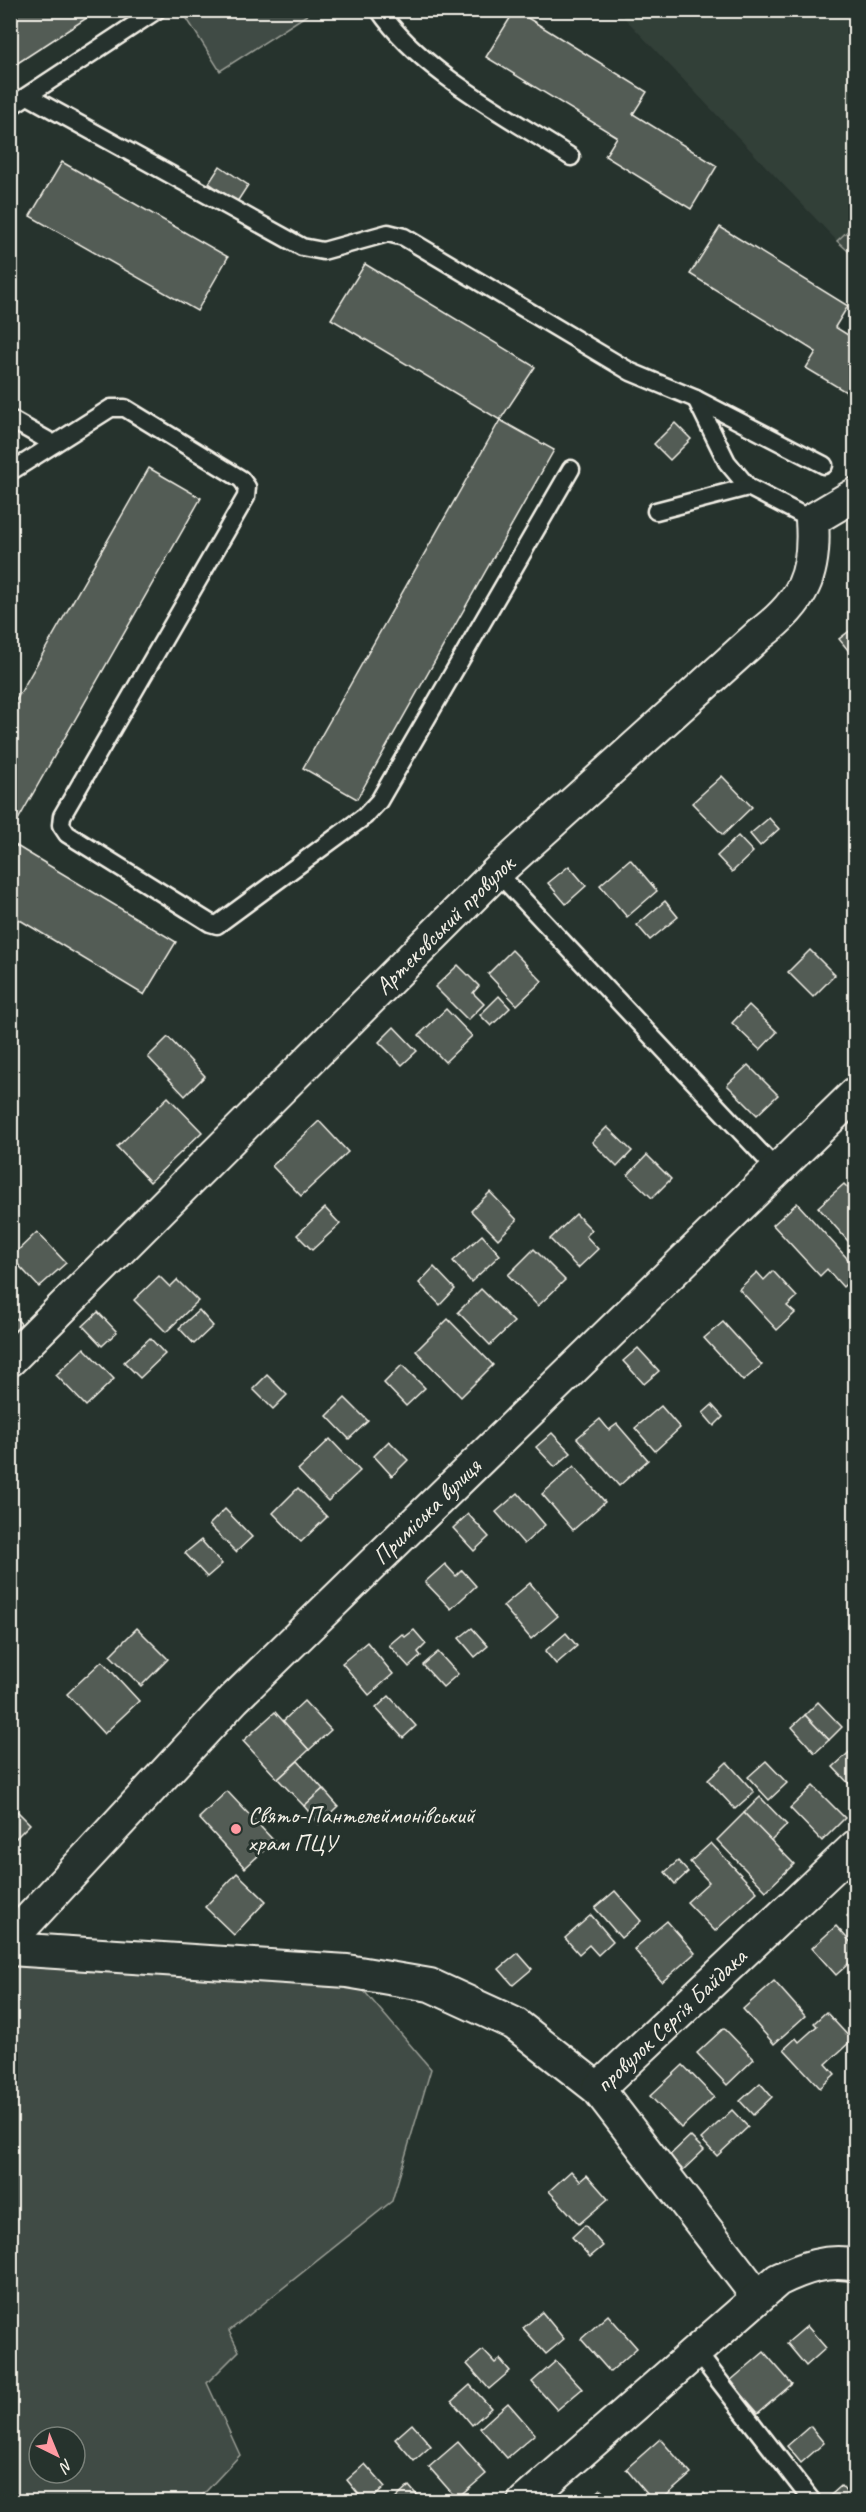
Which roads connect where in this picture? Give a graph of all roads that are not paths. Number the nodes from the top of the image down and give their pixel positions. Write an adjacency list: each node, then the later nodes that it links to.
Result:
1 (157, 10): 3 (lane)
2 (379, 10): 5 (lane)
3 (28, 96): 4 (lane); 6 (lane)
4 (10, 107)
5 (571, 158)
6 (696, 399): 9 (lane); 12 (lane)
7 (10, 419): 8 (lane)
8 (54, 444): 10 (lane); 11 (lane)
9 (824, 465)
10 (571, 469)
11 (10, 472)
12 (748, 487): 14 (lane); 15 (lane)
13 (855, 494): 15 (street)
14 (656, 511)
15 (812, 520): 16 (street, Артековський провулок)
16 (497, 872): 18 (lane); 19 (street, Артековський провулок)
17 (855, 1093): 18 (street, Приміська вулиця)
18 (776, 1169): 21 (street, Приміська вулиця)
19 (10, 1360)
20 (855, 1846): 23 (street, провулок Сергія Байдака)
21 (10, 1941)
22 (10, 1949): 23 (street)
23 (598, 2089): 25 (street, провулок Сергія Байдака)
24 (855, 2265): 25 (street)
25 (758, 2297): 26 (street)
26 (696, 2351): 27 (lane); 28 (street)
27 (812, 2501)
28 (524, 2502)

